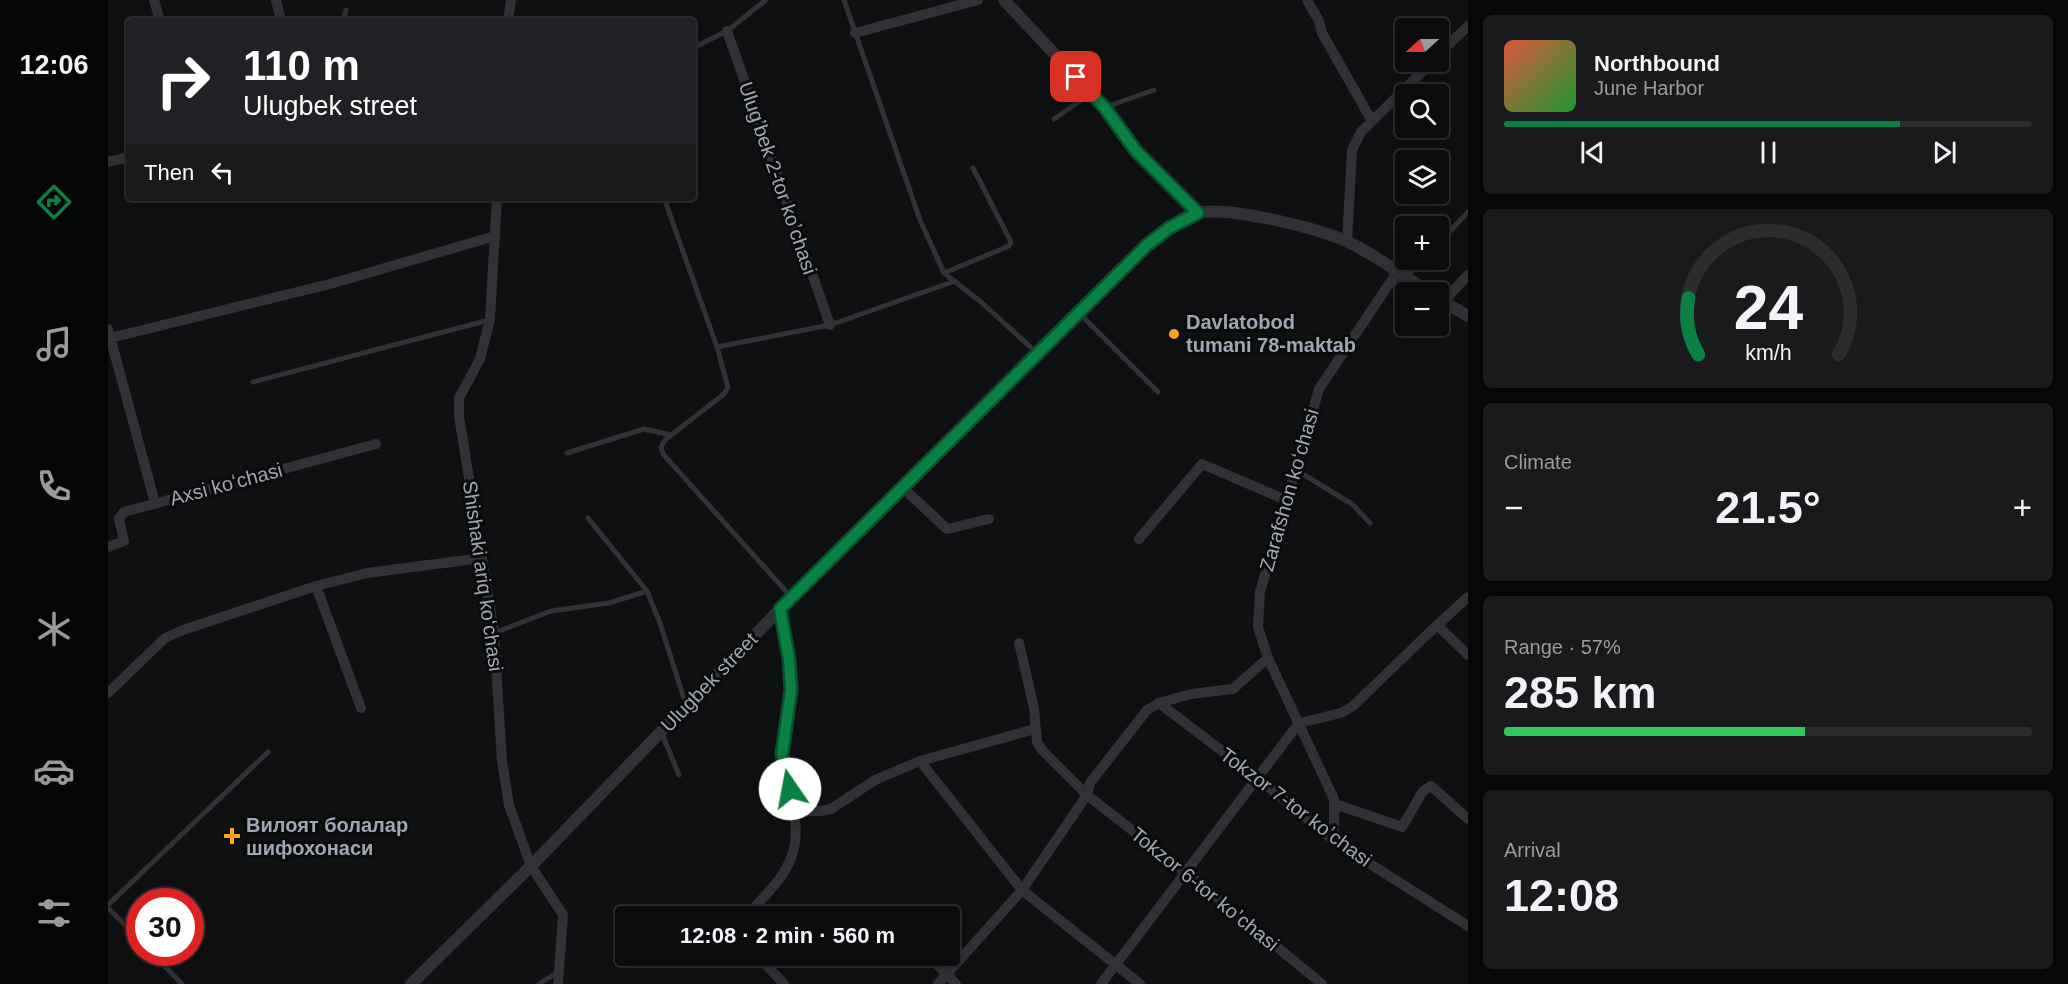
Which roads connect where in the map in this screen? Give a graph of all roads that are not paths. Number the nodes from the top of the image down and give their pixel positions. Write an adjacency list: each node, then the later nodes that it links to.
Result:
1 (154, 0): 10 (street)
2 (276, 0): 11 (street)
3 (511, 0): 13 (street)
4 (766, 0): 15 (lane)
5 (844, 0): 16 (lane)
6 (978, 0): 16 (street)
7 (1004, 0): 21 (street)
8 (1307, 0): 24 (street)
9 (346, 10): 12 (lane)
10 (159, 18)
11 (280, 18)
12 (344, 18)
13 (508, 18)
14 (1468, 26): 17 (street)
15 (728, 31): 18 (lane); 46 (street, Ulugʼbek 2-tor koʼchasi)
16 (855, 33): 36 (lane)
17 (1449, 44)
18 (696, 47)
19 (1422, 72): 24 (street)
20 (1154, 90): 22 (lane)
21 (1092, 93): 22 (street); 23 (lane)
22 (1105, 108): 31 (street)
23 (1054, 119)
24 (1372, 121): 34 (street)
25 (126, 158): 26 (street)
26 (108, 162)
27 (973, 168): 36 (lane)
28 (497, 201): 33 (street, Shishaki ariq koʻchasi)
29 (665, 201): 48 (lane)
30 (1468, 212): 32 (lane)
31 (1198, 213): 34 (street); 43 (street, Ulugbek street)
32 (1449, 232)
33 (495, 236): 45 (street, Shishaki ariq koʻchasi); 47 (street)
34 (1347, 242): 37 (street)
35 (1408, 270): 37 (lane)
36 (944, 273): 39 (lane)
37 (1401, 275): 40 (street); 55 (street, Zarafshon koʻchasi)
38 (1468, 275): 41 (street)
39 (955, 281): 46 (lane); 49 (lane)
40 (1413, 282)
41 (1449, 293)
42 (1449, 305): 44 (street)
43 (1079, 313): 49 (street, Ulugbek street); 51 (lane)
44 (1468, 316)
45 (490, 319): 50 (lane); 64 (street, Shishaki ariq koʻchasi)
46 (830, 325): 48 (lane)
47 (109, 333): 58 (street)
48 (717, 347): 52 (lane)
49 (1038, 354): 56 (street, Ulugbek street)
50 (253, 382)
51 (1158, 392)
52 (671, 435): 54 (lane); 68 (lane)
53 (376, 444): 58 (street, Axsi koʻchasi)
54 (567, 453)
55 (1295, 469): 57 (street, Zarafshon koʻchasi); 61 (lane)
56 (903, 488): 60 (street); 68 (street, Ulugbek street)
57 (1286, 500): 62 (street); 74 (street, Zarafshon koʻchasi)
58 (155, 503): 63 (street, Axsi koʻchasi)
59 (588, 518): 66 (lane)
60 (988, 519)
61 (1370, 523)
62 (1139, 539)
63 (108, 547)
64 (482, 558): 65 (street); 71 (street, Shishaki ariq koʻchasi)
65 (316, 586): 75 (street); 78 (street)
66 (647, 591): 71 (lane); 77 (lane)
67 (1468, 597): 70 (street)
68 (792, 598): 69 (street, Ulugbek street)
69 (780, 609): 77 (street, Ulugbek street); 88 (street)
70 (1437, 626): 73 (street); 79 (street)
71 (494, 633): 91 (street, Shishaki ariq koʻchasi)
72 (1020, 643): 80 (street, Tokzor 6-tor koʼchasi)
73 (1468, 656)
74 (1268, 658): 76 (street); 79 (street, Zarafshon koʻchasi)
75 (108, 693)
76 (1159, 703): 85 (street, Tokzor 7-tor koʼchasi); 86 (street)
77 (686, 706): 81 (street, Ulugbek street)
78 (361, 708)
79 (1299, 723): 85 (street); 87 (street, Zarafshon koʻchasi)
80 (1035, 729): 83 (street); 86 (street, Tokzor 6-tor koʼchasi)
81 (661, 732): 84 (lane); 91 (street, Ulugbek street)
82 (268, 752): 94 (lane)
83 (920, 761): 88 (street); 93 (street)
84 (679, 775)
85 (1259, 779): 90 (street, Tokzor 7-tor koʼchasi); 92 (street)
86 (1087, 795): 92 (street, Tokzor 6-tor koʼchasi); 93 (street)
87 (1335, 804): 89 (street); 90 (street)
88 (795, 811): 95 (street)
89 (1468, 819)
90 (1334, 841): 97 (street, Tokzor 7-tor koʼchasi)
91 (531, 866): 102 (street, Shishaki ariq koʻchasi); 105 (street, Ulugbek street)
92 (1187, 873): 98 (street); 111 (street, Tokzor 6-tor koʼchasi)
93 (1022, 890): 98 (street); 103 (street)
94 (108, 906): 96 (lane)
95 (755, 906)
96 (126, 925)
97 (1468, 926)
98 (1117, 965): 109 (street); 110 (street)
99 (165, 966): 104 (lane)
100 (767, 966): 107 (street)
101 (934, 966): 103 (street)
102 (558, 978): 106 (lane)
103 (942, 980): 108 (street)
104 (182, 984)
105 (411, 984)
106 (538, 984)
107 (784, 984)
108 (956, 984)
109 (1101, 984)
110 (1140, 984)
111 (1322, 984)

